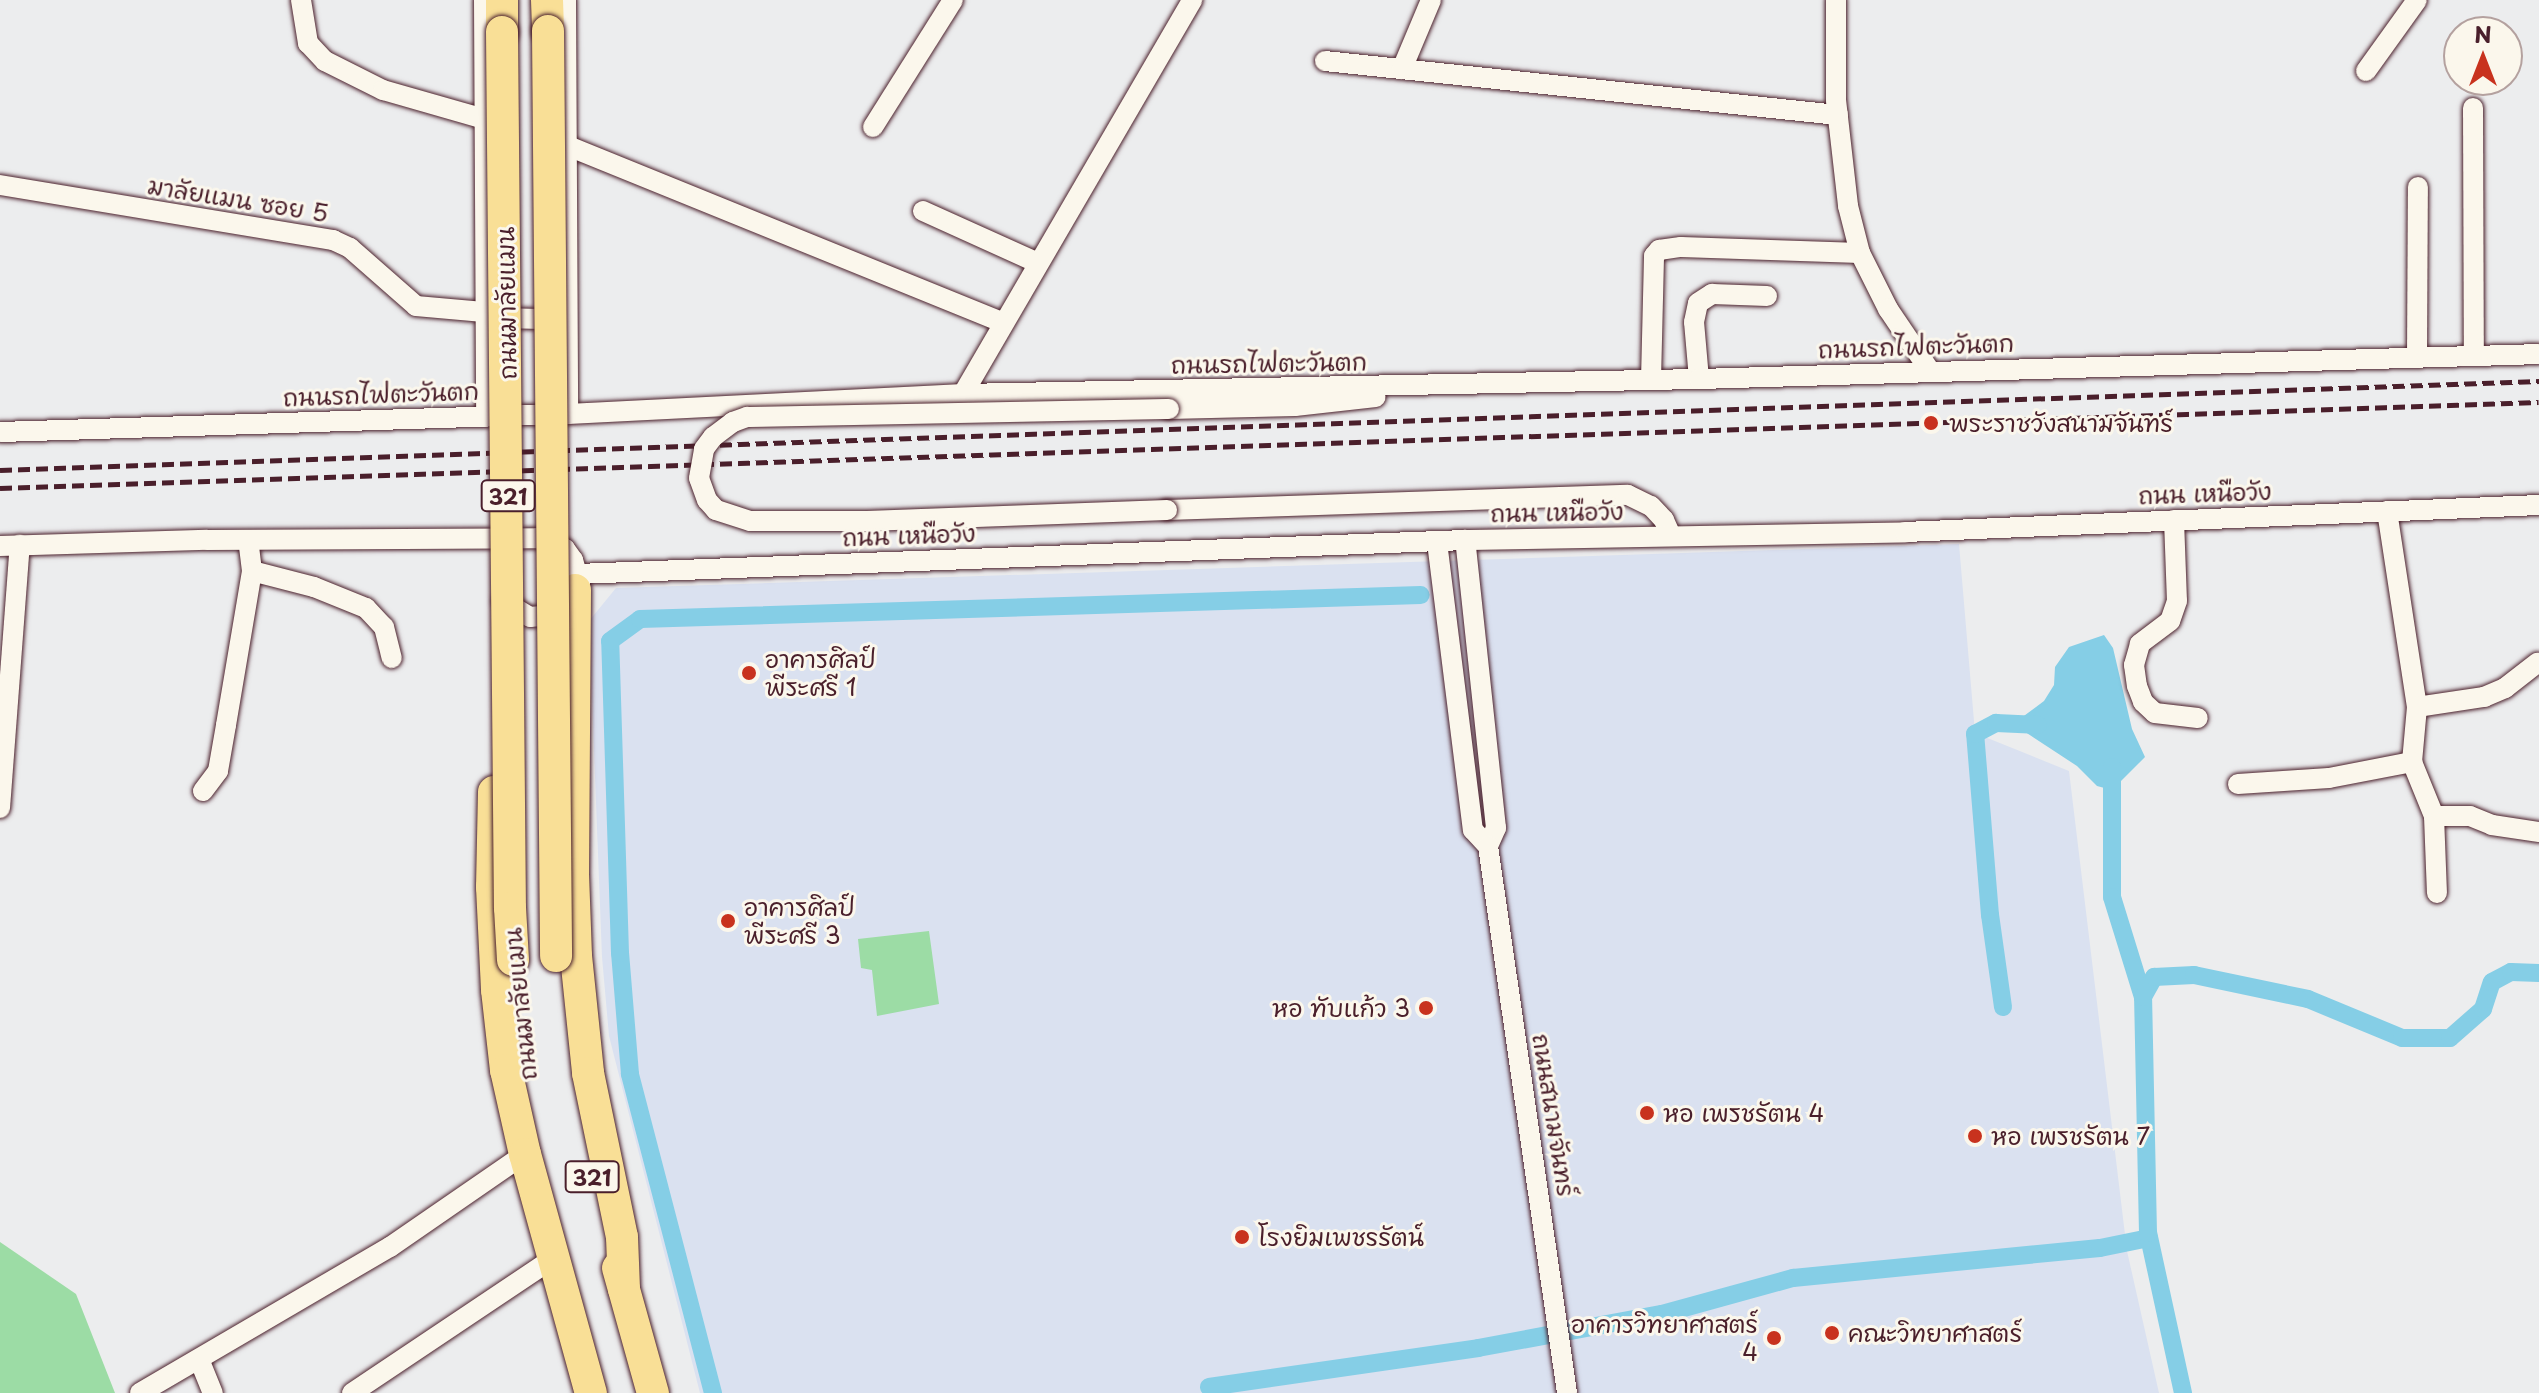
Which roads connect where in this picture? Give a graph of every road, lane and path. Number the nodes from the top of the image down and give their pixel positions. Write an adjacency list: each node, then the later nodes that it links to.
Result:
1 (301, 0): 16 (street)
2 (484, 0): 16 (street)
3 (502, 0): 71 (highway, ถนนมาลัยแมน / 321, bridge)
4 (566, 0): 18 (street)
5 (953, 0): 17 (street)
6 (1192, 0): 23 (street)
7 (1431, 0): 12 (street)
8 (1836, 0): 15 (street)
9 (2417, 0): 13 (street)
10 (548, 16): 65 (highway, ถนนมาลัยแมน / 321, bridge)
11 (1325, 61): 12 (street)
12 (1402, 69): 15 (street)
13 (2366, 71)
14 (2473, 108): 29 (street)
15 (1838, 115): 22 (street)
16 (484, 119): 25 (street)
17 (873, 127)
18 (568, 146): 26 (street); 27 (street)
19 (0, 185): 25 (street, มาลัยแมน ซอย 5)
20 (2418, 187): 30 (street)
21 (923, 211): 23 (street)
22 (1860, 253): 31 (street); 33 (street)
23 (1038, 263): 26 (street)
24 (1767, 296): 32 (street)
25 (484, 321): 27 (street); 37 (street)
26 (1003, 323): 35 (street)
27 (568, 334): 36 (street)
28 (2539, 354): 29 (street, ถนนรถไฟตะวันตก)
29 (2474, 356): 30 (street, ถนนรถไฟตะวันตก)
30 (2417, 358): 31 (street, ถนนรถไฟตะวันตก)
31 (1930, 371): 32 (street, ถนนรถไฟตะวันตก)
32 (1699, 379): 33 (street, ถนนรถไฟตะวันตก)
33 (1651, 380): 34 (street, ถนนรถไฟตะวันตก)
34 (1401, 386): 35 (street, ถนนรถไฟตะวันตก); 42 (street, bridge)
35 (963, 394): 36 (street, ถนนรถไฟตะวันตก)
36 (568, 414): 37 (street, ถนนรถไฟตะวันตก)
37 (486, 417): 38 (street, ถนนรถไฟตะวันตก)
38 (0, 432)
39 (2539, 505): 40 (street, ถนน เหนือวัง)
40 (2387, 511): 41 (street, ถนน เหนือวัง); 53 (street)
41 (2174, 520): 42 (street, ถนน เหนือวัง); 54 (street)
42 (1671, 536): 45 (street, ถนน เหนือวัง)
43 (497, 539): 44 (street); 49 (street, 321); 50 (highway)
44 (248, 540): 47 (street); 48 (street)
45 (1465, 540): 46 (street, ถนน เหนือวัง); 61 (street, ถนนสนามจันทร์)
46 (1437, 542): 49 (street, ถนน เหนือวัง); 61 (street, ถนนสนามจันทร์)
47 (10, 546): 58 (street)
48 (252, 571): 51 (street); 57 (street)
49 (576, 582): 50 (street); 65 (highway)
50 (498, 595): 63 (highway)
51 (392, 658)
52 (2537, 663): 53 (street)
53 (2417, 707): 55 (street)
54 (2198, 718)
55 (2412, 762): 56 (street); 59 (street)
56 (2238, 784)
57 (203, 791)
58 (0, 808)
59 (2434, 816): 60 (street); 62 (street)
60 (2539, 832)
61 (1488, 846): 73 (street, ถนนสนามจันทร์)
62 (2437, 893)
63 (525, 1154): 64 (highway); 66 (street)
64 (555, 1257): 69 (street); 70 (highway)
65 (624, 1289): 72 (highway, ถนนมาลัยแมน / 321)
66 (199, 1359): 67 (street); 68 (street)
67 (140, 1393)
68 (213, 1393)
69 (352, 1393)
70 (591, 1393)
71 (607, 1393)
72 (653, 1393)
73 (1567, 1393)

